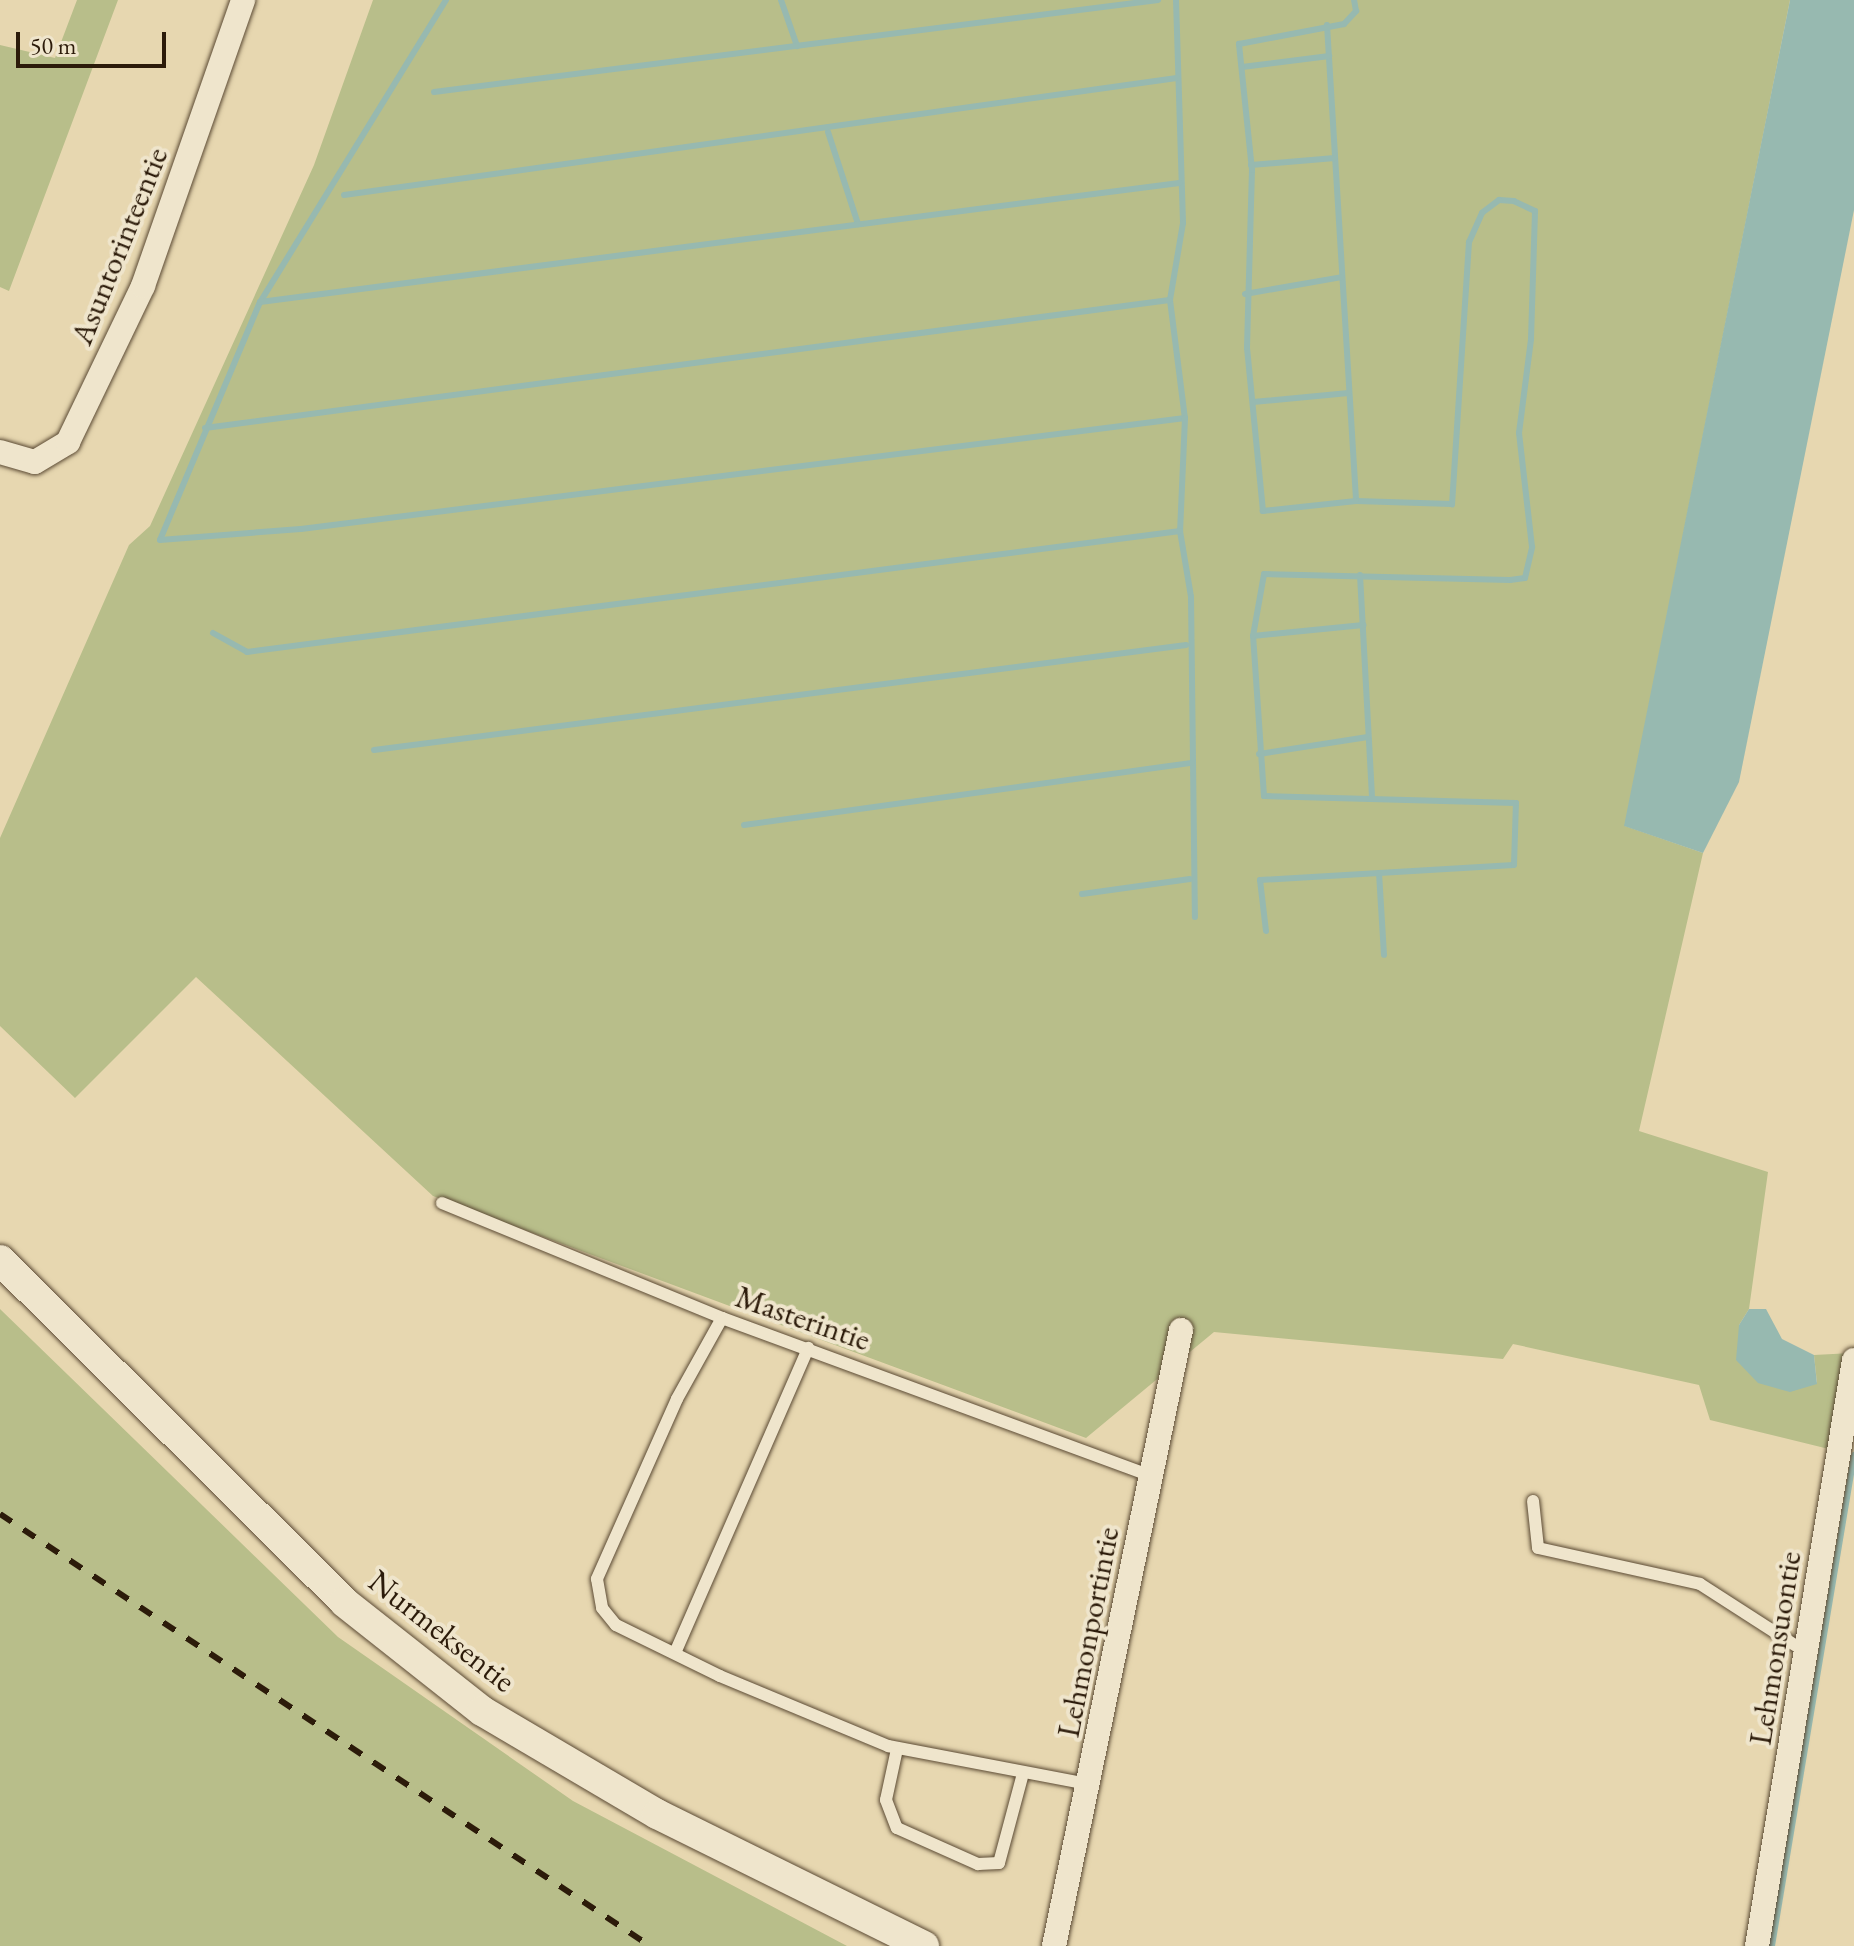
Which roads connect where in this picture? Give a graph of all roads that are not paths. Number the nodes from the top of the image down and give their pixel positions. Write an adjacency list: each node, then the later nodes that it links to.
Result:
1 (243, 0): 2 (street, Asuntorinteentie)
2 (0, 452)
3 (442, 1203): 5 (lane, Masterintie)
4 (0, 1260): 16 (street, Nurmeksentie)
5 (722, 1318): 7 (lane, Masterintie); 11 (lane)
6 (1181, 1330): 9 (street, Lehmonportintie)
7 (808, 1348): 9 (lane, Masterintie); 11 (lane)
8 (1854, 1360): 12 (street, Lehmonsuontie)
9 (1151, 1476): 15 (street, Lehmonportintie)
10 (1533, 1501): 12 (lane)
11 (675, 1653): 13 (lane)
12 (1807, 1653): 18 (street, Lehmonsuontie)
13 (897, 1749): 14 (lane); 14 (lane)
14 (1022, 1777): 15 (lane)
15 (1092, 1785): 17 (street, Lehmonportintie)
16 (924, 1946)
17 (1054, 1946)
18 (1757, 1946)

